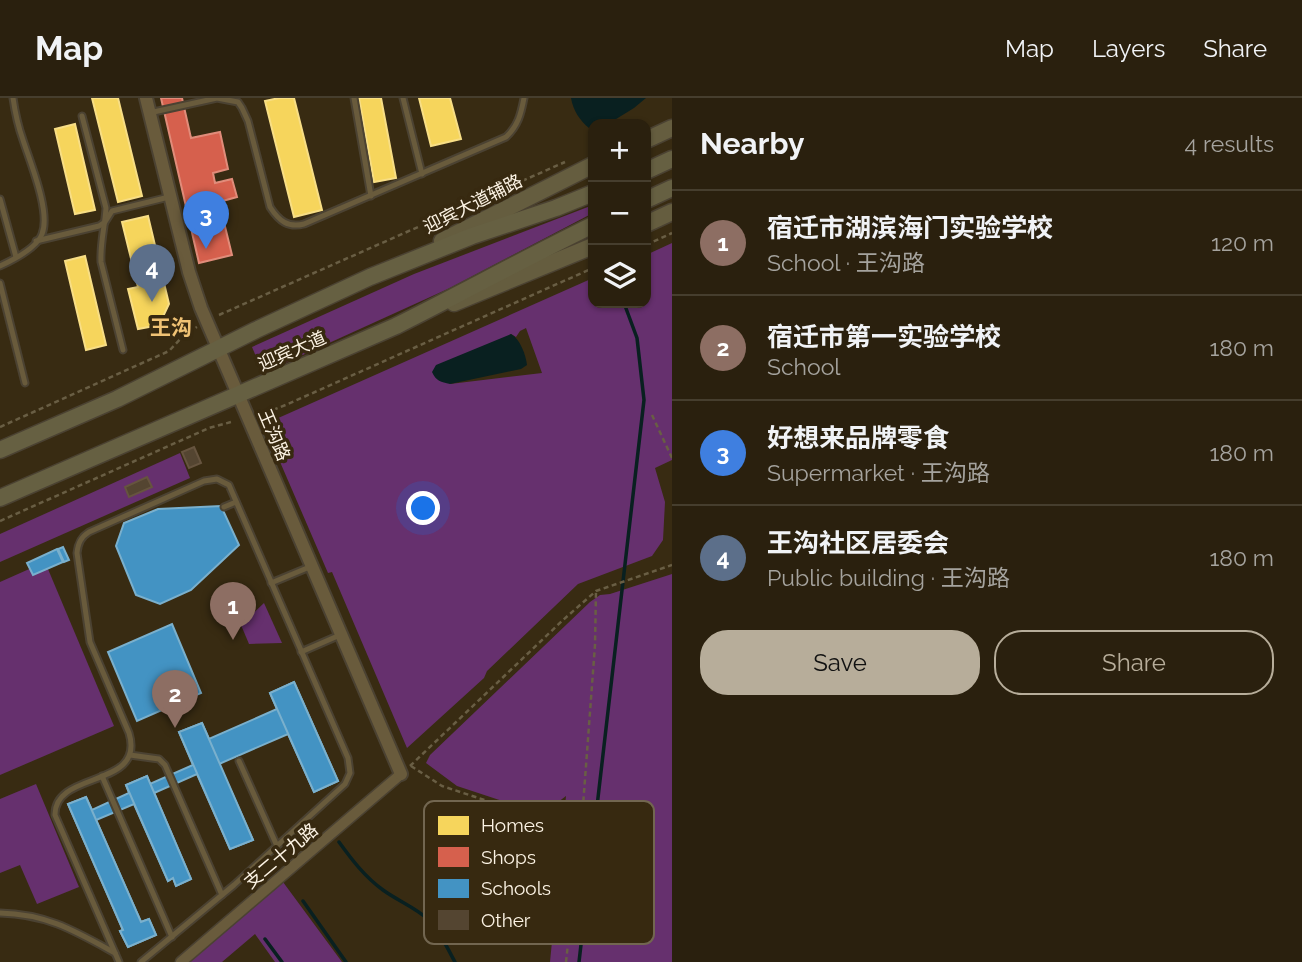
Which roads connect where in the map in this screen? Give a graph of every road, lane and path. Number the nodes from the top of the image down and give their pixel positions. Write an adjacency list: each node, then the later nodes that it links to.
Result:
1 (13, 98): 26 (lane)
2 (146, 98): 6 (street, 王沟路)
3 (354, 98): 17 (lane)
4 (403, 98): 14 (lane)
5 (524, 98): 14 (lane)
6 (149, 113): 17 (lane); 18 (street, 王沟路)
7 (82, 116): 23 (lane)
8 (672, 128): 9 (main road)
9 (651, 138)
10 (672, 159): 13 (highway)
11 (568, 160): 34 (path)
12 (588, 168): 32 (main road, 迎宾大道辅路)
13 (651, 169)
14 (422, 174): 17 (lane)
15 (672, 188): 19 (highway)
16 (588, 195): 32 (highway, 迎宾大道)
17 (371, 196)
18 (170, 197): 23 (lane); 34 (street, 王沟路)
19 (651, 198)
20 (0, 199): 29 (lane)
21 (672, 212): 22 (main road)
22 (651, 221)
23 (105, 222): 26 (lane); 36 (lane)
24 (588, 227): 35 (highway, 迎宾大道)
25 (672, 233): 27 (path)
26 (36, 241): 29 (lane)
27 (651, 243)
28 (588, 248): 35 (main road)
29 (16, 257): 30 (lane)
30 (0, 266)
31 (588, 270): 40 (path)
32 (370, 277): 37 (highway, 迎宾大道)
33 (0, 283): 38 (lane)
34 (206, 322): 37 (street, 王沟路); 43 (path)
35 (396, 326): 39 (highway, 迎宾大道)
36 (123, 349)
37 (218, 349): 39 (street, 王沟路); 45 (highway, 迎宾大道)
38 (26, 383)
39 (238, 395): 47 (highway, 迎宾大道); 52 (street, 王沟路)
40 (265, 413)
41 (652, 415): 44 (path)
42 (231, 422): 50 (path)
43 (0, 427)
44 (670, 449): 46 (path)
45 (0, 450)
46 (672, 458)
47 (0, 498)
48 (236, 502): 49 (lane); 53 (lane); 57 (lane)
49 (224, 507)
50 (0, 521)
51 (672, 565): 54 (path)
52 (312, 566): 53 (lane); 55 (street, 王沟路)
53 (271, 583): 56 (lane)
54 (596, 591): 59 (path); 62 (path)
55 (341, 635): 56 (lane); 59 (street, 王沟路)
56 (301, 652): 63 (lane)
57 (130, 755): 60 (lane); 64 (lane)
58 (239, 761): 63 (lane)
59 (406, 770): 61 (path); 71 (street, 支二十九路)
60 (102, 776): 66 (lane); 68 (lane)
61 (487, 801)
62 (583, 801)
63 (277, 846): 64 (lane)
64 (222, 895): 66 (lane)
65 (0, 913): 68 (lane)
66 (172, 937): 70 (lane)
67 (568, 944): 72 (path)
68 (115, 953): 69 (lane)
69 (119, 962)
70 (141, 962)
71 (181, 962)
72 (566, 962)

